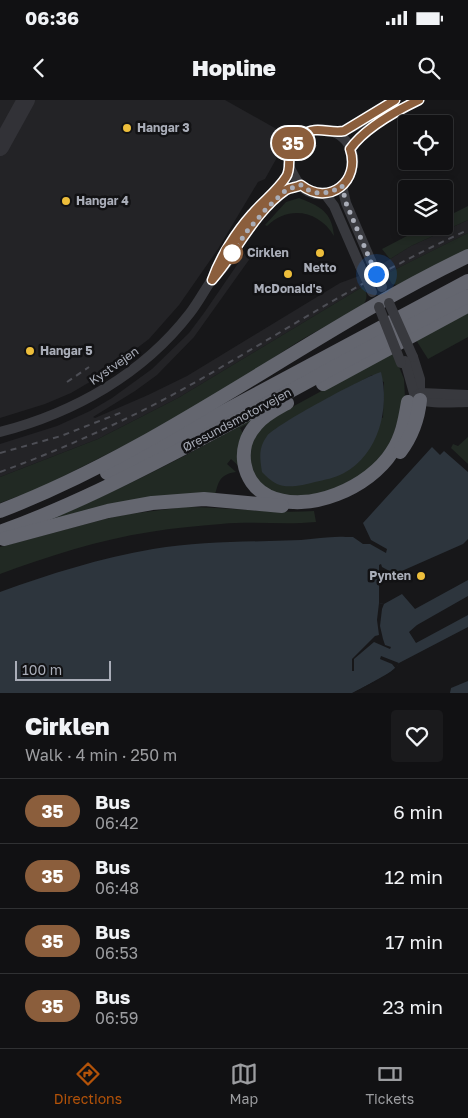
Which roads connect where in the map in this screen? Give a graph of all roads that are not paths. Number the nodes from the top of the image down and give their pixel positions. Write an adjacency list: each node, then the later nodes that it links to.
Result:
1 (396, 100): 3 (street)
2 (420, 100): 4 (street)
3 (336, 133): 4 (street); 5 (street)
4 (350, 149): 7 (street)
5 (288, 165): 6 (street); 10 (street, Kystvejen)
6 (301, 185): 8 (street); 10 (street, Kystvejen)
7 (342, 186): 8 (street); 13 (street, bridge)
8 (325, 194): 13 (street, bridge)
9 (468, 256): 13 (highway)
10 (212, 280): 19 (street, Kystvejen)
11 (468, 281): 21 (highway, Øresundsmotorvejen)
12 (468, 296): 22 (highway, Øresundsmotorvejen)
13 (381, 299): 15 (street, bridge); 15 (street, bridge); 20 (highway)
14 (468, 306): 17 (highway)
15 (406, 360): 17 (street); 17 (street)
16 (468, 395): 17 (street)
17 (416, 398): 18 (street); 23 (highway)
18 (468, 402)
19 (0, 432)
20 (0, 511)
21 (0, 517)
22 (0, 532)
23 (0, 540)

